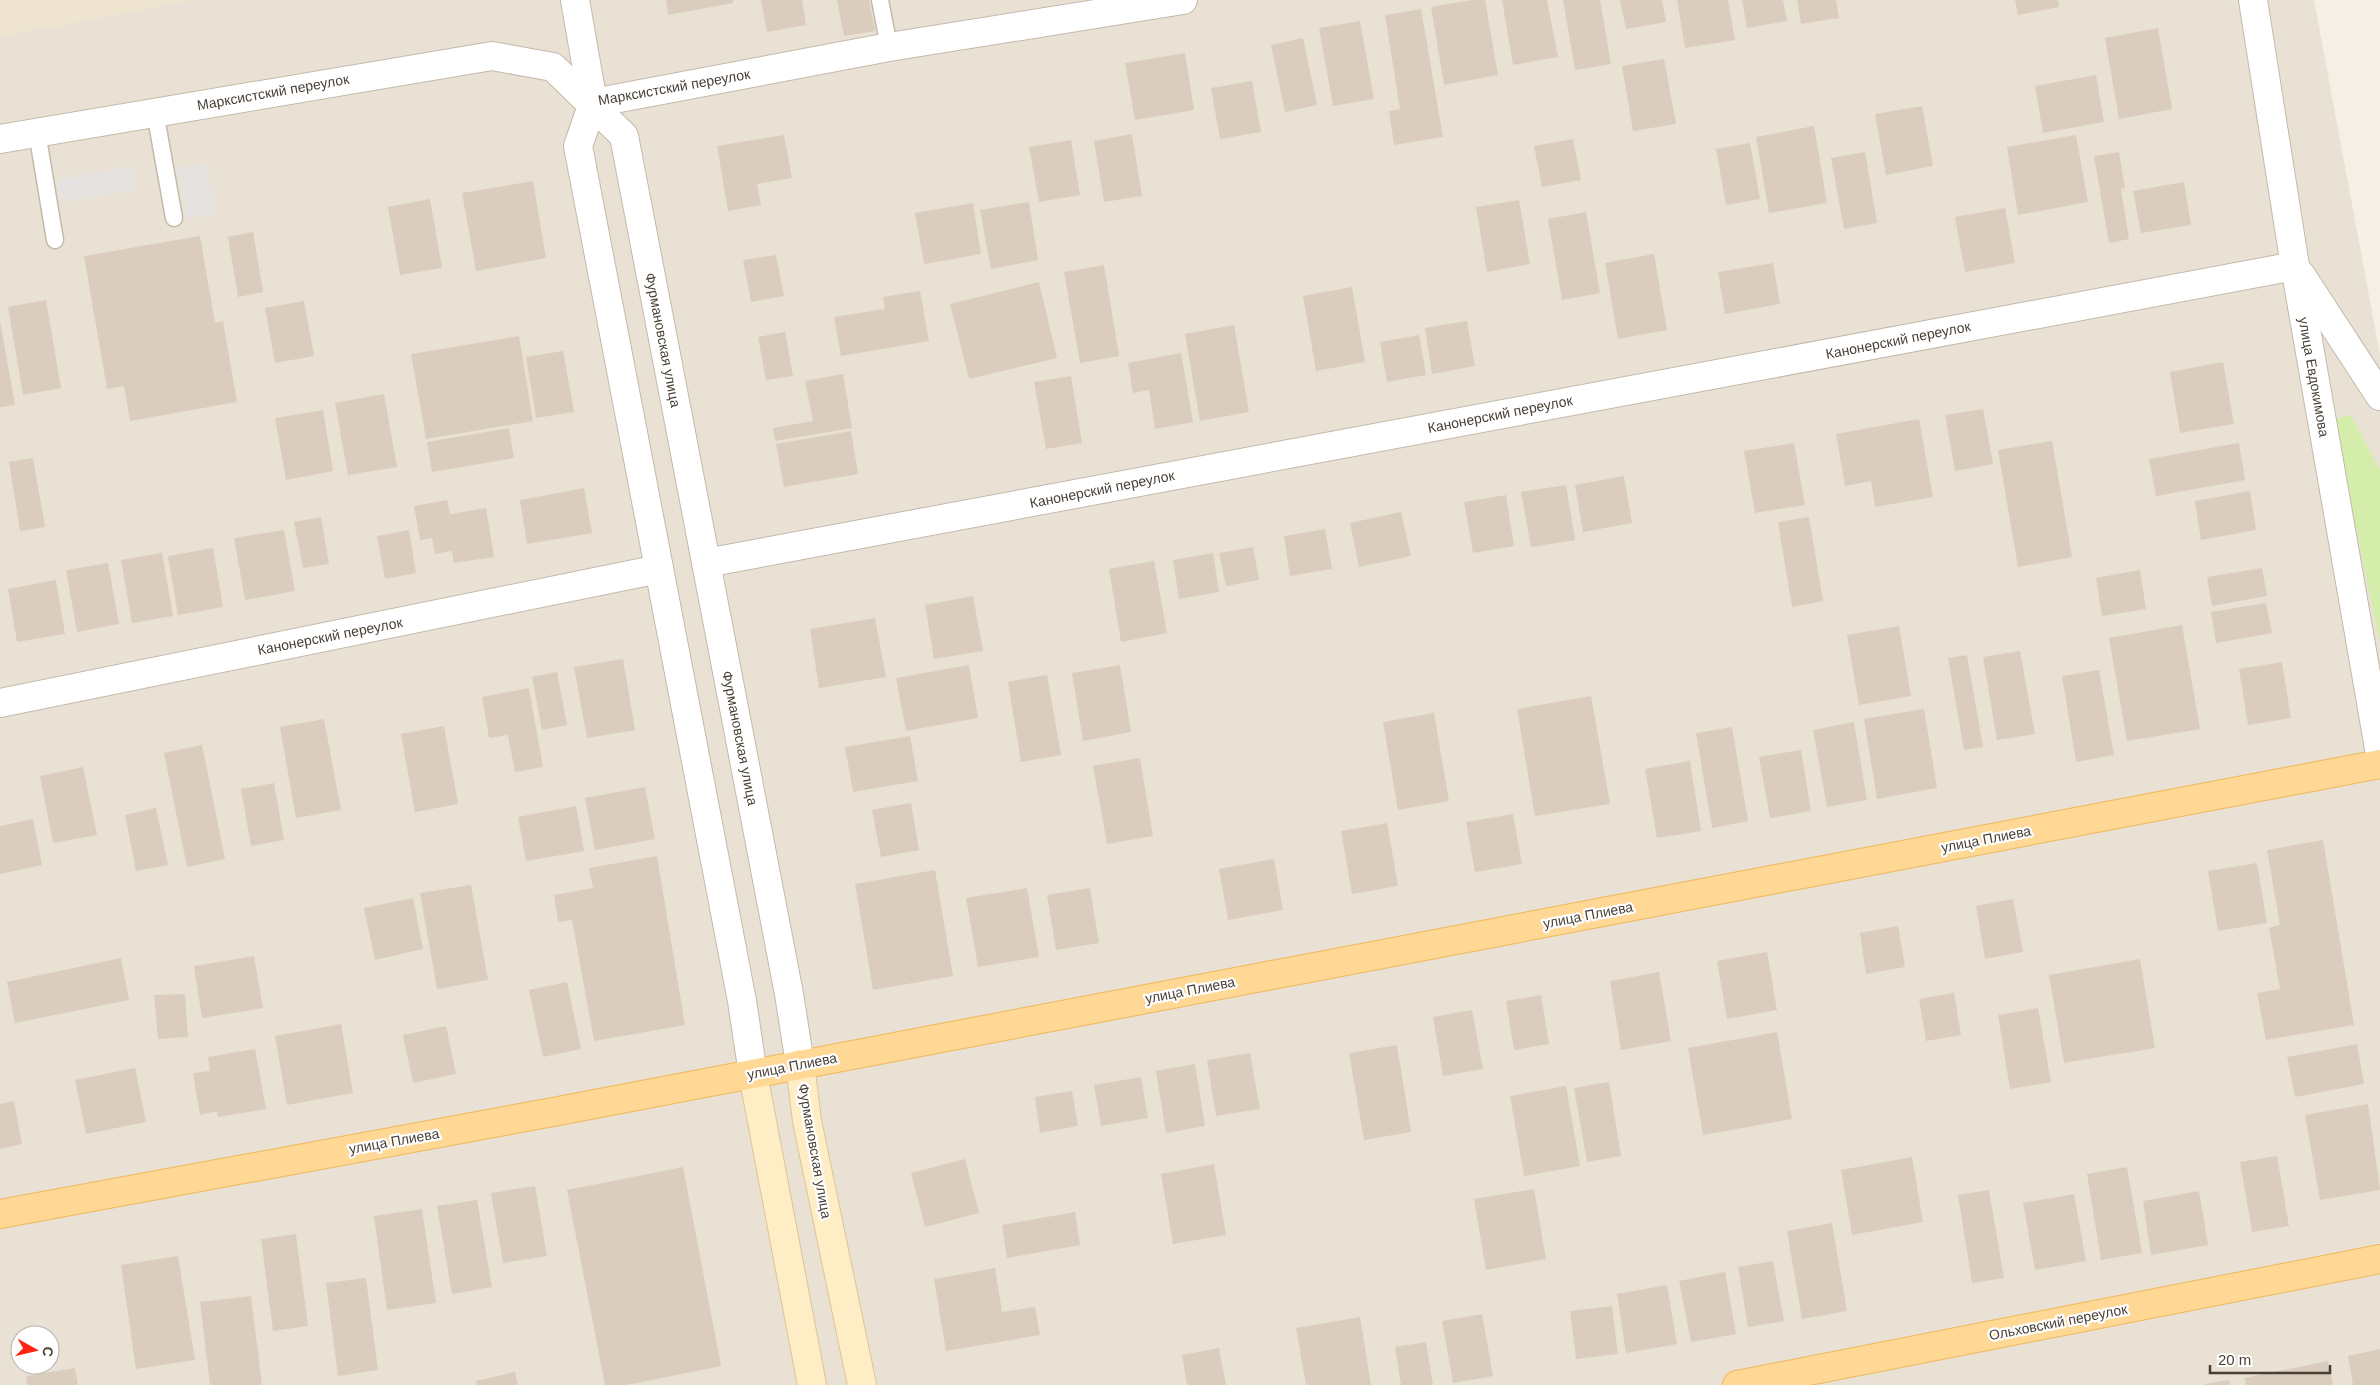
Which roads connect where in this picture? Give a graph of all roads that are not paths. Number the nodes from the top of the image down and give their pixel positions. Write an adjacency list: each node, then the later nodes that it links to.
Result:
1 (575, 0): 6 (street)
2 (880, 0): 5 (lane)
3 (1183, 0): 5 (street, Марксистский переулок)
4 (2253, 0): 12 (street, улица Евдокимова)
5 (889, 47): 6 (street, Марксистский переулок)
6 (593, 103): 7 (street, Марксистский переулок); 14 (street, Фурмановская улица); 15 (street)
7 (155, 112): 8 (street, Марксистский переулок); 10 (lane)
8 (37, 132): 9 (street, Марксистский переулок); 11 (lane)
9 (0, 139)
10 (174, 218)
11 (55, 240)
12 (2295, 266): 13 (street); 14 (street, Канонерский переулок); 17 (street, улица Евдокимова)
13 (2380, 396)
14 (706, 563): 19 (street, Фурмановская улица)
15 (659, 569): 16 (street, Канонерский переулок); 20 (street)
16 (0, 702)
17 (2380, 754)
18 (2380, 764): 19 (main road, улица Плиева)
19 (800, 1064): 20 (main road, улица Плиева); 24 (main road, Фурмановская улица)
20 (752, 1074): 21 (main road, улица Плиева); 23 (main road)
21 (0, 1214)
22 (2380, 1259): 25 (main road, Ольховский переулок)
23 (812, 1385)
24 (862, 1385)
25 (1737, 1385)

